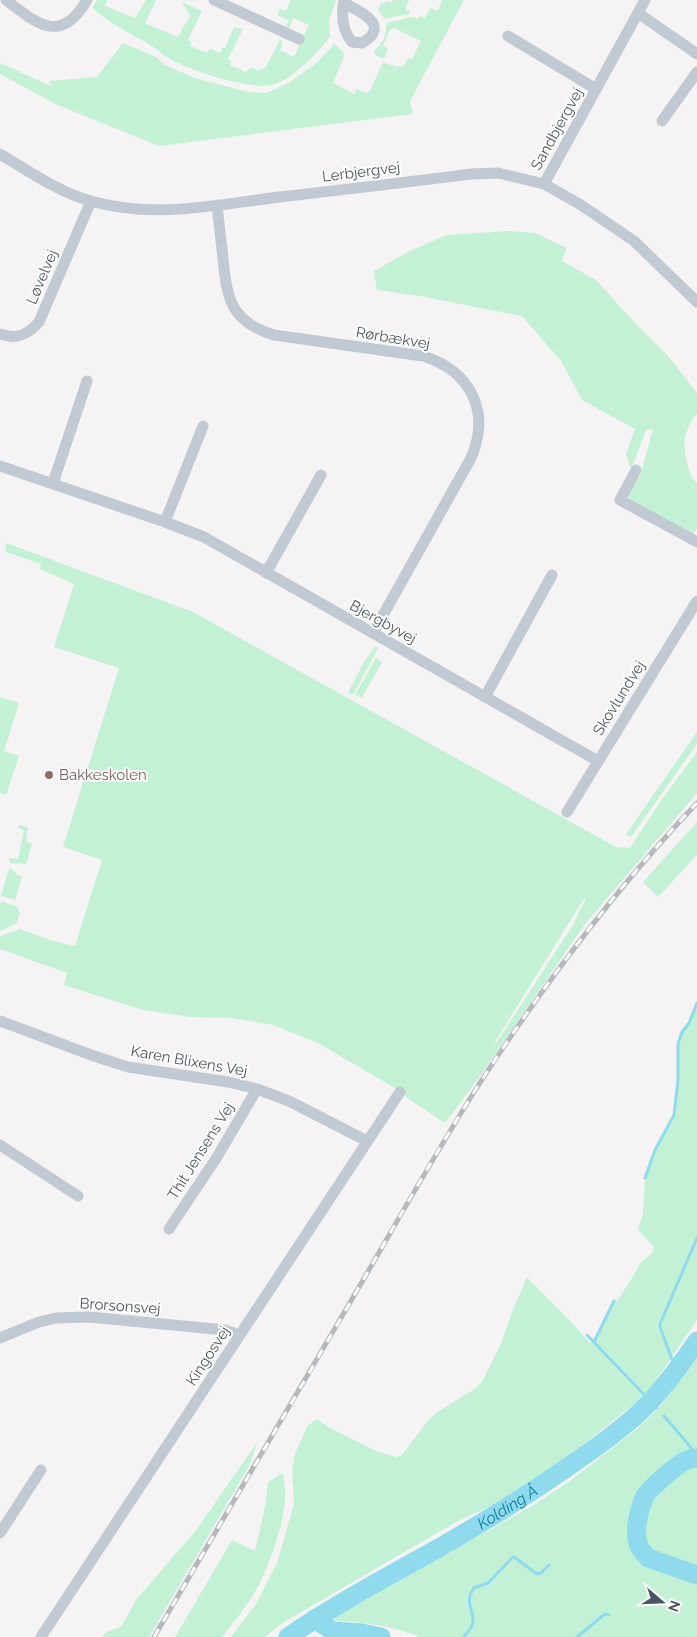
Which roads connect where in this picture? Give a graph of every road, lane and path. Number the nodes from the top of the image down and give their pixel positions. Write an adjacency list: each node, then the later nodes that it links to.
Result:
1 (6, 0): 2 (street)
2 (87, 0)
3 (214, 0): 7 (street)
4 (645, 0): 5 (street, Sandbjergvej)
5 (638, 12): 8 (street); 10 (street, Sandbjergvej)
6 (508, 36): 10 (street, Sandbjergvej)
7 (299, 39)
8 (697, 54)
9 (697, 72): 11 (street)
10 (596, 89): 13 (street, Sandbjergvej)
11 (662, 121)
12 (0, 154): 14 (street, Lerbjergvej)
13 (544, 184): 15 (street, Lerbjergvej); 16 (street, Lerbjergvej)
14 (91, 201): 15 (street, Lerbjergvej); 17 (street, Løvelvej)
15 (217, 205): 29 (street, Rørbækvej)
16 (697, 302)
17 (0, 334)
18 (87, 381): 23 (street)
19 (203, 426): 24 (street)
20 (0, 466): 23 (street, Bjergbyvej)
21 (636, 470): 25 (street)
22 (321, 475): 26 (street)
23 (53, 483): 24 (street, Bjergbyvej)
24 (165, 522): 26 (street, Bjergbyvej)
25 (697, 542)
26 (266, 573): 29 (street, Bjergbyvej)
27 (552, 575): 30 (street)
28 (697, 601): 31 (street, Skovlundvej)
29 (373, 633): 30 (street, Bjergbyvej)
30 (485, 697): 31 (street, Bjergbyvej)
31 (598, 761): 32 (street, Skovlundvej)
32 (567, 812)
33 (0, 1021): 34 (street, Karen Blixens Vej)
34 (257, 1089): 36 (street, Karen Blixens Vej); 39 (street, Thit Jensens Vej)
35 (400, 1092): 36 (street, Kingosvej)
36 (367, 1142): 40 (street, Kingosvej)
37 (0, 1146): 38 (street)
38 (78, 1196)
39 (169, 1229)
40 (240, 1335): 41 (street, Brorsonsvej); 44 (street, Kingosvej)
41 (0, 1338)
42 (41, 1470): 43 (street)
43 (0, 1533)
44 (41, 1637)

